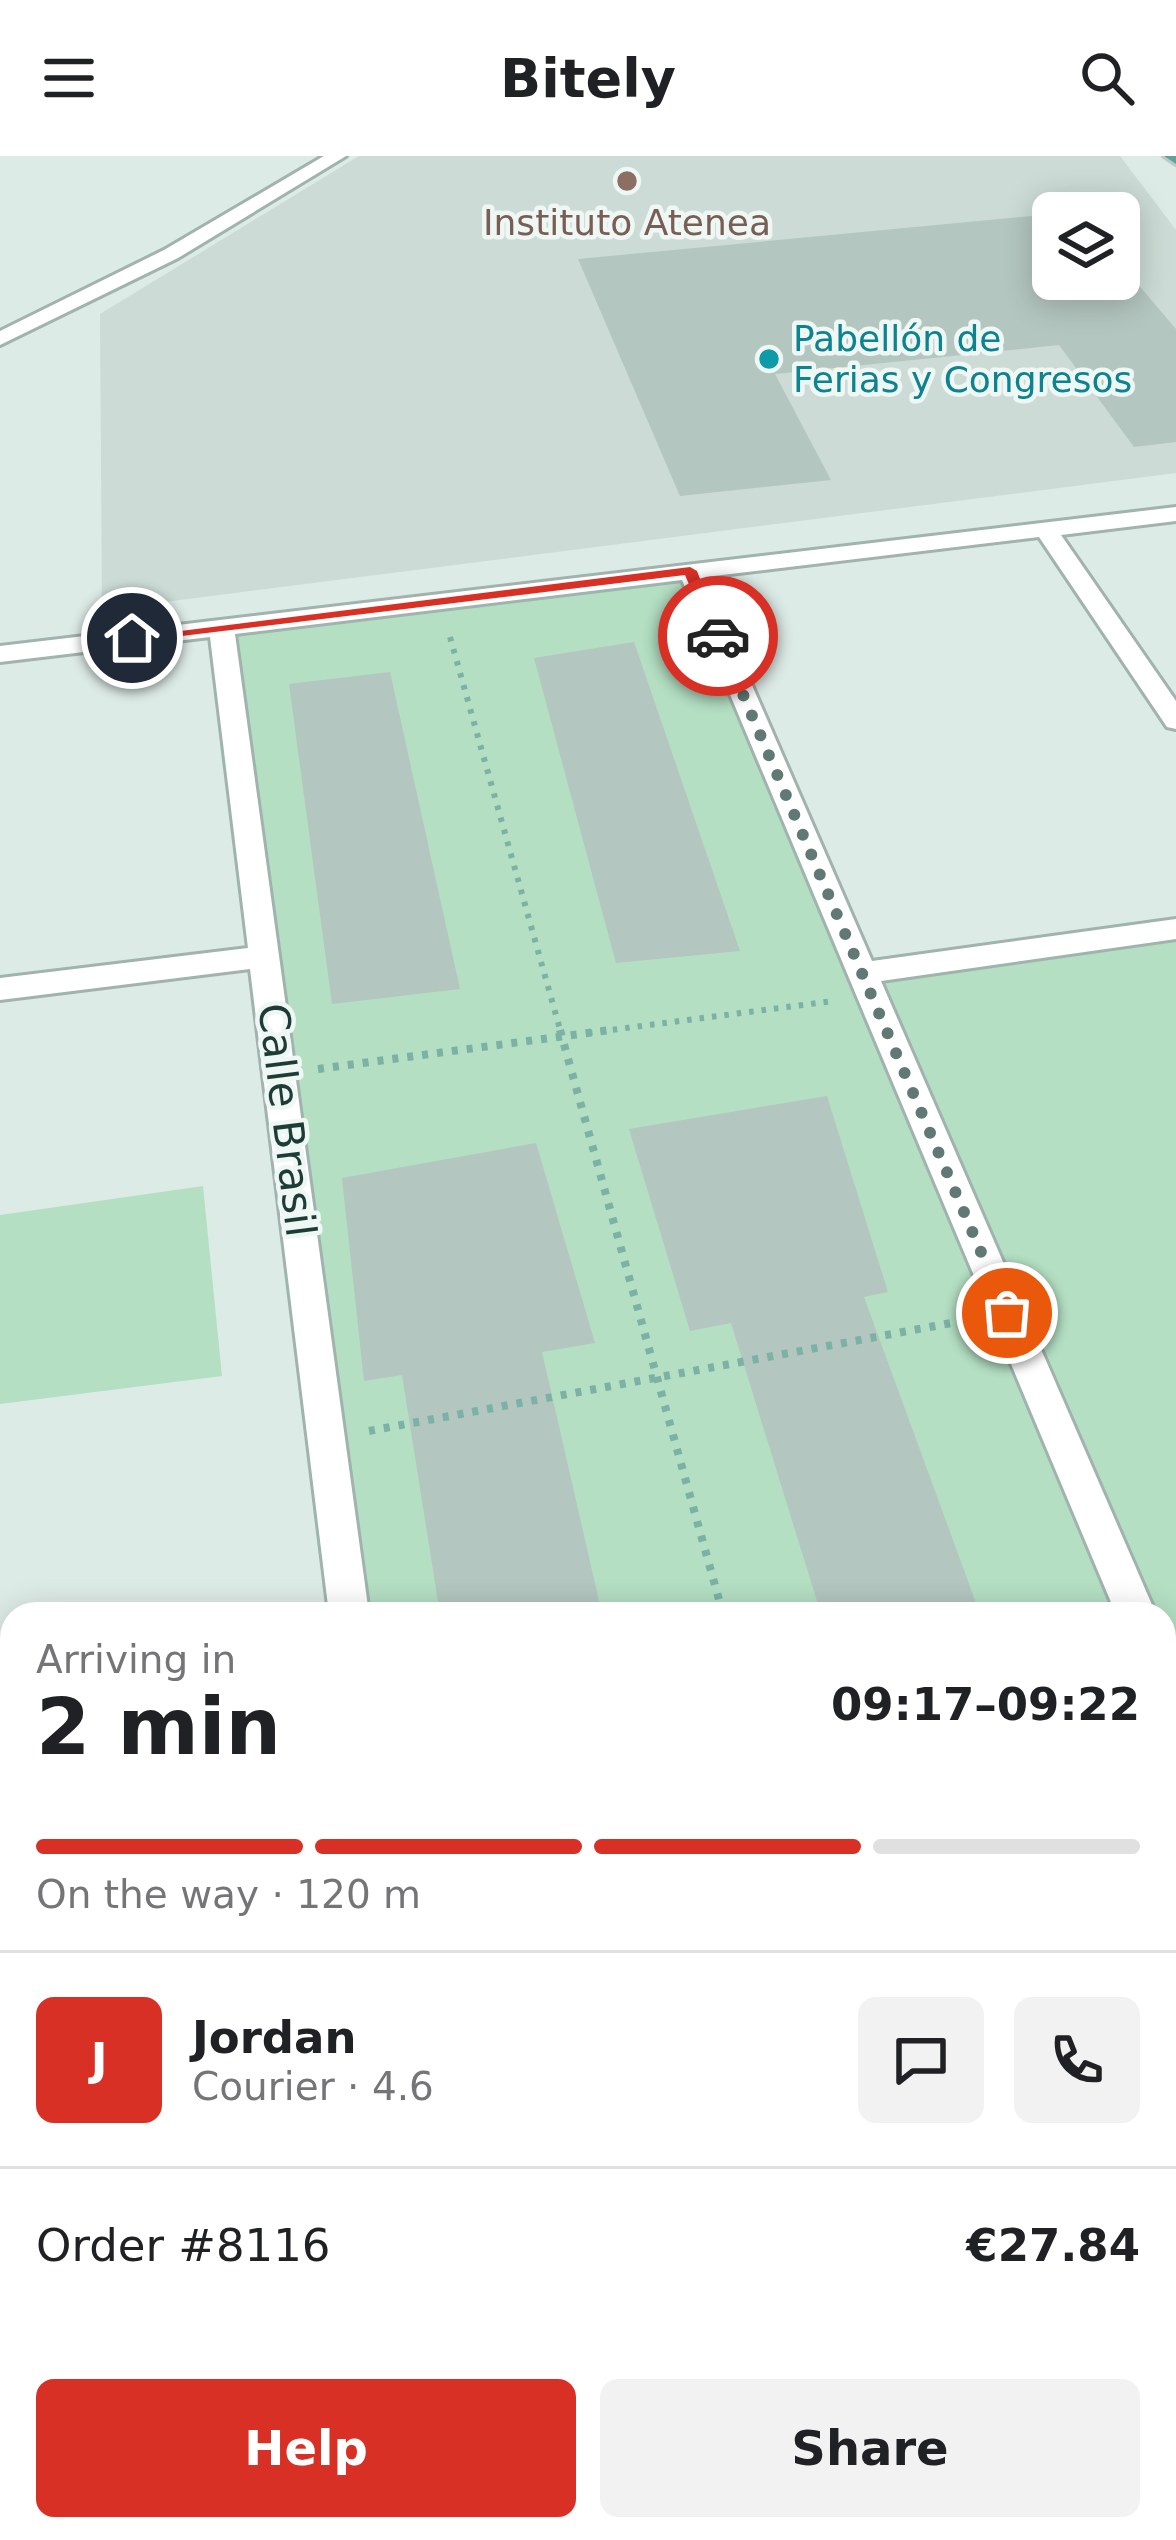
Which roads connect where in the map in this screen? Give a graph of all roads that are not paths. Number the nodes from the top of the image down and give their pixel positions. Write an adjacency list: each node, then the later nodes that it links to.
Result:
1 (337, 156): 2 (street)
2 (0, 339)
3 (1176, 514): 4 (street)
4 (1045, 529): 5 (street); 8 (street)
5 (690, 571): 6 (street); 11 (street)
6 (220, 627): 7 (street); 10 (street, Calle Brasil)
7 (0, 654)
8 (1176, 721)
9 (1176, 929): 11 (street)
10 (267, 956): 12 (street); 13 (street, Calle Brasil)
11 (867, 985): 14 (street)
12 (0, 989)
13 (348, 1602)
14 (1131, 1602)

